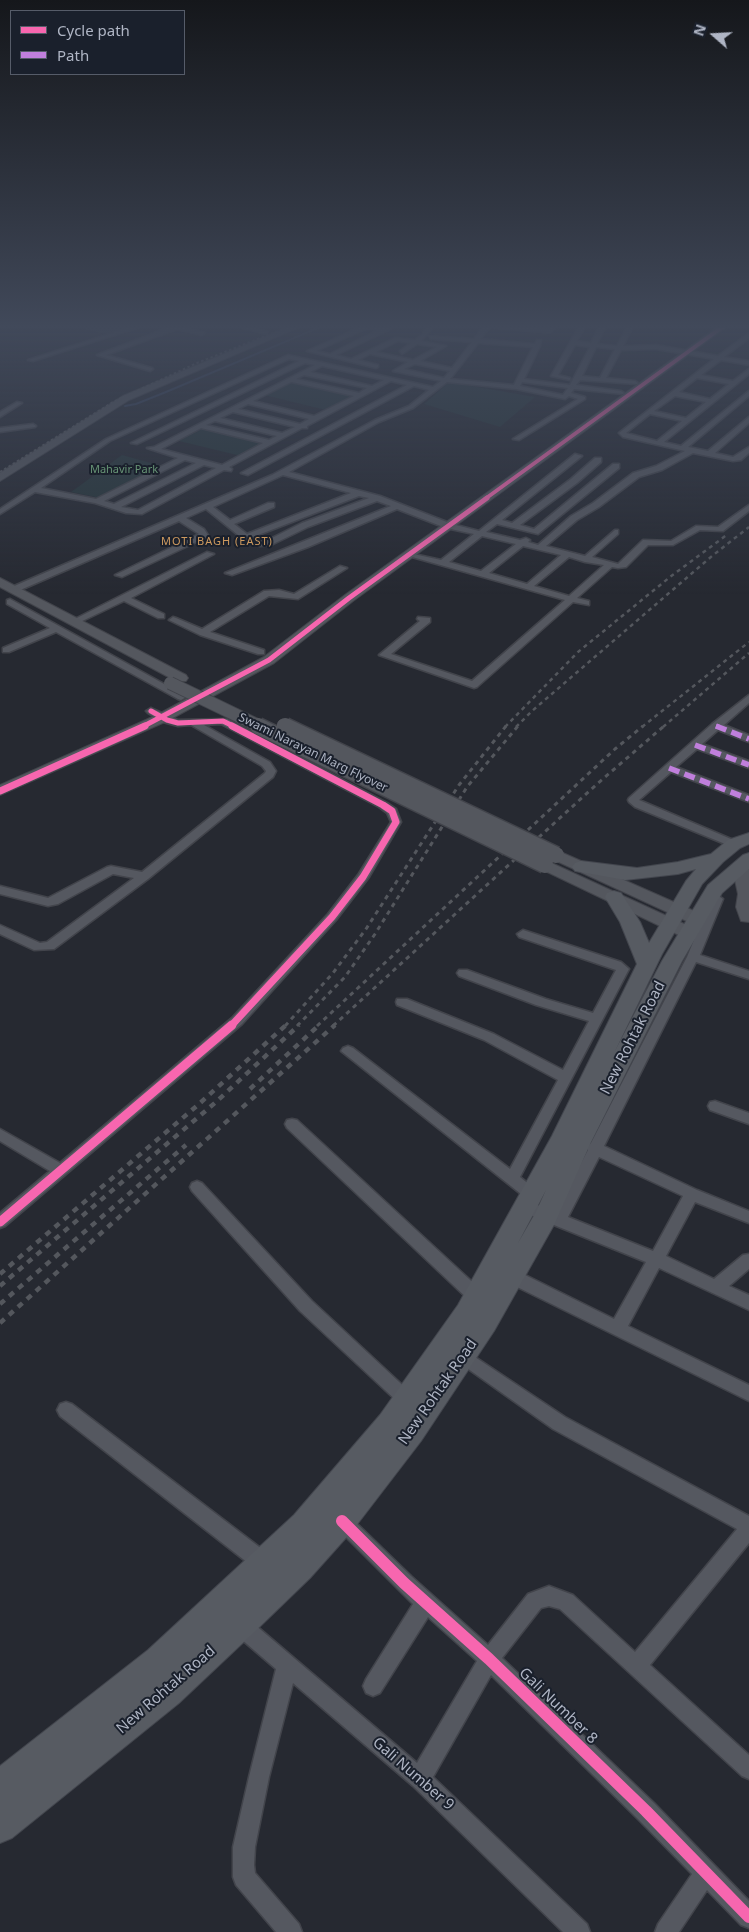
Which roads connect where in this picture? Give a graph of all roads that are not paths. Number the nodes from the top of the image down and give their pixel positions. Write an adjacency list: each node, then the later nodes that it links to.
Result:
1 (99, 415): 48 (street)
2 (161, 415): 28 (street)
3 (192, 415): 31 (street)
4 (222, 415): 18 (street)
5 (255, 415): 24 (street)
6 (301, 415): 19 (street)
7 (323, 415): 19 (street)
8 (353, 415): 26 (street)
9 (391, 415): 29 (street)
10 (555, 415): 30 (street)
11 (591, 415): 71 (street)
12 (595, 415): 71 (street)
13 (644, 415): 33 (street)
14 (664, 415): 21 (street)
15 (694, 415): 21 (street)
16 (722, 415): 34 (street)
17 (741, 416): 20 (street)
18 (214, 419): 23 (street); 27 (street)
19 (316, 419): 24 (street)
20 (749, 419): 38 (street)
21 (688, 420): 33 (street)
22 (33, 426): 25 (street)
23 (200, 426): 32 (street); 35 (street)
24 (302, 426): 26 (street); 27 (street)
25 (0, 430)
26 (322, 431): 29 (street); 45 (street)
27 (284, 436): 32 (street)
28 (112, 438): 31 (street); 52 (street)
29 (347, 438): 46 (street)
30 (517, 439)
31 (135, 443): 35 (street)
32 (271, 443): 44 (street)
33 (659, 443): 34 (street)
34 (683, 448): 37 (street)
35 (155, 449): 40 (street)
36 (749, 449): 38 (street)
37 (692, 450): 38 (street); 51 (street)
38 (709, 454)
39 (578, 456): 47 (street)
40 (185, 457): 42 (street); 56 (street)
41 (598, 460): 50 (street)
42 (203, 462): 44 (street); 61 (street)
43 (616, 466): 51 (street)
44 (225, 468): 45 (street); 66 (street)
45 (245, 473): 49 (street)
46 (283, 473): 49 (street); 53 (street)
47 (554, 476): 50 (street); 55 (street)
48 (0, 478)
49 (270, 479): 59 (street)
50 (574, 480): 51 (street); 57 (street)
51 (604, 488): 63 (street); 65 (street)
52 (33, 489): 56 (street); 64 (street)
53 (359, 493): 54 (street); 76 (street)
54 (377, 498): 60 (street); 76 (street)
55 (524, 498): 57 (street); 68 (street)
56 (97, 501): 61 (street)
57 (545, 503): 63 (street); 72 (street)
58 (270, 505): 70 (street)
59 (207, 506): 67 (street); 70 (street)
60 (396, 506): 71 (street); 86 (street)
61 (114, 507): 66 (street)
62 (749, 507): 84 (street)
63 (565, 508): 65 (street); 73 (street)
64 (0, 512)
65 (586, 512): 78 (street)
66 (136, 513): 69 (street)
67 (180, 518): 69 (street); 87 (street)
68 (495, 521): 72 (street); 75 (street)
69 (168, 523): 92 (street)
70 (230, 523): 76 (street)
71 (445, 525): 75 (street); 80 (street); 104 (street)
72 (514, 526): 73 (street)
73 (535, 532): 77 (street)
74 (615, 532): 82 (street)
75 (479, 534): 77 (street); 83 (street)
76 (246, 537)
77 (521, 544): 78 (street); 88 (street)
78 (539, 548): 81 (street)
79 (210, 554): 93 (street)
80 (409, 555): 83 (street); 108 (street)
81 (566, 555): 82 (street); 90 (street)
82 (585, 560): 84 (street)
83 (443, 563): 88 (street)
84 (609, 565): 94 (street)
85 (343, 568): 102 (street)
86 (229, 573)
87 (119, 574)
88 (483, 574): 90 (street)
89 (0, 582): 92 (street)
90 (528, 587): 94 (street)
91 (0, 591): 92 (street)
92 (14, 597): 96 (street); 100 (street, Swami Narayan Marg Flyover); 101 (street); 105 (street, Swami Narayan Marg Flyover)
93 (124, 598): 97 (street); 100 (street)
94 (572, 599): 95 (street); 98 (street)
95 (586, 603)
96 (0, 608)
97 (161, 616)
98 (421, 618)
99 (173, 620): 102 (street)
100 (75, 621): 105 (street, Swami Narayan Marg Flyover)
101 (57, 628): 103 (street); 106 (street)
102 (203, 633): 104 (street)
103 (6, 650)
104 (261, 652): 106 (street)
105 (175, 681): 119 (street, Swami Narayan Marg Flyover, bridge)
106 (181, 697): 108 (street)
107 (749, 698): 110 (street)
108 (157, 715): 109 (street); 115 (street); 116 (street)
109 (194, 723): 121 (street); 140 (street)
110 (716, 726): 111 (street); 112 (street)
111 (749, 739)
112 (695, 745): 113 (street); 114 (street)
113 (749, 765)
114 (670, 768): 117 (street); 118 (street)
115 (0, 781)
116 (0, 791)
117 (749, 799)
118 (738, 856): 120 (main road); 124 (street); 125 (street); 125 (main road, New Rohtak Road)
119 (550, 860): 120 (street, Swami Narayan Marg Flyover); 123 (street, Swami Narayan Marg Flyover)
120 (581, 867): 125 (street, Swami Narayan Marg Flyover)
121 (144, 876): 122 (street); 126 (street)
122 (0, 890)
123 (614, 897): 125 (street, Swami Narayan Marg Flyover); 128 (main road)
124 (748, 917)
125 (685, 928): 128 (main road, New Rohtak Road); 130 (street); 139 (street); 143 (main road, New Rohtak Road)
126 (0, 929)
127 (523, 934): 132 (street)
128 (647, 963): 143 (main road, New Rohtak Road)
129 (463, 973): 132 (street)
130 (749, 975)
131 (402, 1002): 134 (street)
132 (597, 1020): 134 (street)
133 (348, 1050): 143 (street)
134 (566, 1078): 143 (street)
135 (715, 1106): 136 (street)
136 (749, 1119)
137 (292, 1124): 150 (street)
138 (0, 1134): 140 (street)
139 (594, 1148): 142 (street); 143 (street)
140 (60, 1170): 145 (street)
141 (197, 1187): 155 (street)
142 (692, 1194): 144 (street); 146 (street)
143 (535, 1203): 146 (street); 148 (main road, New Rohtak Road); 150 (main road, New Rohtak Road)
144 (749, 1217)
145 (0, 1222)
146 (656, 1259): 149 (street); 152 (street)
147 (749, 1260): 149 (street)
148 (512, 1276): 152 (street); 153 (main road, New Rohtak Road)
149 (716, 1288): 151 (street)
150 (476, 1296): 155 (main road, New Rohtak Road)
151 (749, 1303)
152 (618, 1328): 154 (street)
153 (463, 1356): 157 (main road, New Rohtak Road); 158 (street)
154 (749, 1393)
155 (406, 1399): 159 (main road, New Rohtak Road)
156 (66, 1410): 159 (street)
157 (342, 1521): 160 (street, Gali Number 8); 161 (main road, New Rohtak Road)
158 (749, 1527): 164 (street)
159 (264, 1563): 168 (main road, New Rohtak Road)
160 (426, 1602): 162 (street, Gali Number 8); 165 (street)
161 (239, 1625): 163 (street, Gali Number 9); 169 (main road, New Rohtak Road)
162 (489, 1660): 164 (street); 167 (street); 170 (street, Gali Number 8)
163 (287, 1666): 167 (street, Gali Number 9); 172 (street)
164 (636, 1666): 166 (street)
165 (373, 1686)
166 (749, 1768)
167 (420, 1779): 173 (street, Gali Number 9)
168 (0, 1787)
169 (0, 1826)
170 (706, 1872): 171 (street, Gali Number 8); 174 (street)
171 (749, 1917)
172 (291, 1932)
173 (579, 1932)
174 (666, 1932)

